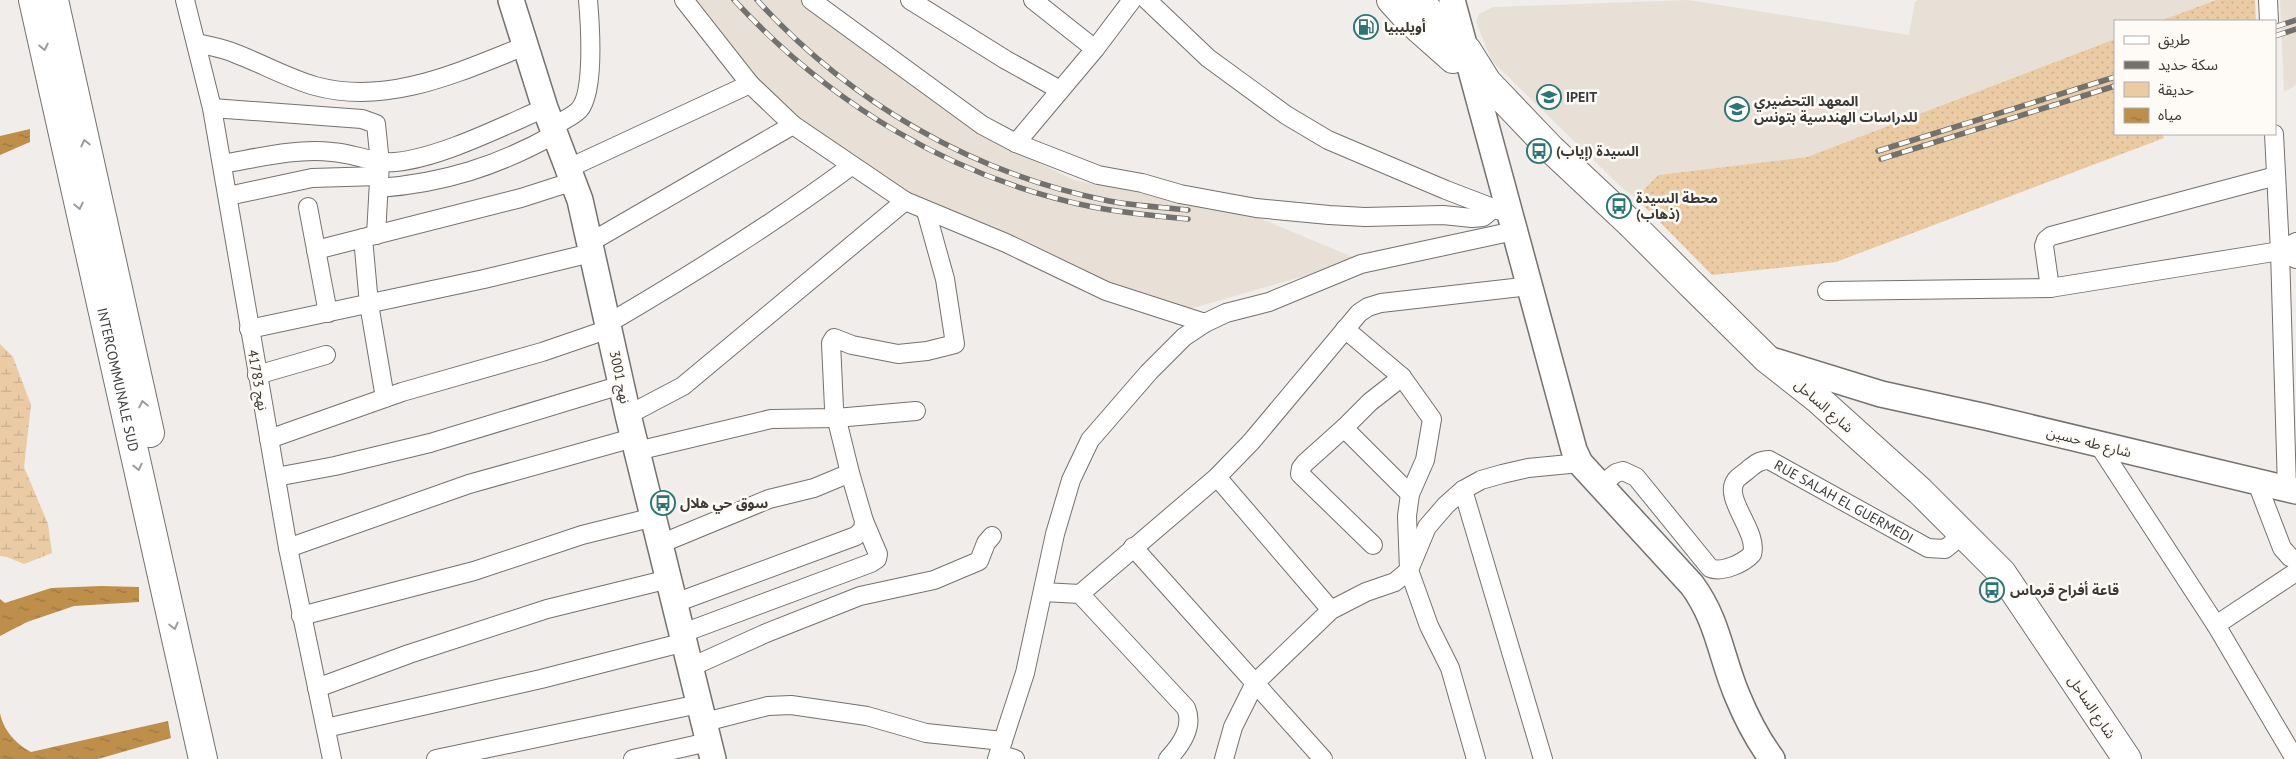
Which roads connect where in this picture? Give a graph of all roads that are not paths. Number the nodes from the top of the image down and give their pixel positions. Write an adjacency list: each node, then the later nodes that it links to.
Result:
1 (33, 0): 102 (main road, INTERCOMMUNALE SUD, one-way to 102)
2 (54, 0): 103 (main road, INTERCOMMUNALE SUD, one-way to 2)
3 (185, 0): 17 (street, نهج 41783)
4 (511, 0): 18 (street, نهج 3001)
5 (588, 0): 24 (street)
6 (684, 0): 21 (street)
7 (811, 0): 27 (street)
8 (910, 0): 22 (street)
9 (1032, 0): 19 (street)
10 (1132, 0): 19 (street)
11 (1146, 0): 37 (street)
12 (1391, 0): 15 (main road, شارع الساحل)
13 (1452, 0): 20 (street)
14 (2268, 0): 16 (street)
15 (1424, 6): 20 (main road, شارع الساحل)
16 (2269, 20)
17 (197, 44): 18 (street); 23 (street, نهج 41783)
18 (525, 46): 24 (street, نهج 3001)
19 (1095, 49): 22 (street)
20 (1475, 69): 37 (street); 54 (main road, شارع الساحل, bridge)
21 (750, 84): 25 (street); 31 (street)
22 (1060, 90): 27 (street)
23 (212, 108): 28 (street, نهج 41783); 30 (street)
24 (551, 123): 30 (street); 30 (street); 31 (street, نهج 3001)
25 (793, 125): 29 (street); 40 (street)
26 (2274, 135): 32 (street)
27 (1016, 143): 37 (street)
28 (222, 164): 30 (street); 33 (street, نهج 41783)
29 (851, 166): 34 (street); 50 (street)
30 (379, 175): 33 (street); 38 (street)
31 (572, 175): 38 (street); 40 (street, نهج 3001)
32 (2276, 176): 42 (street); 45 (street)
33 (228, 196): 51 (street, نهج 41783)
34 (905, 201): 36 (street); 64 (street)
35 (308, 207): 41 (street)
36 (926, 211): 49 (street); 62 (street)
37 (1507, 218): 44 (street); 49 (street)
38 (369, 236): 41 (street); 47 (street)
39 (2296, 242): 42 (street)
40 (590, 248): 47 (street); 50 (street, نهج 3001)
41 (316, 250): 48 (street)
42 (2280, 251): 43 (street); 45 (street); 74 (street)
43 (2296, 259)
44 (1530, 286): 52 (street); 67 (street)
45 (2050, 288): 46 (street)
46 (1827, 291)
47 (369, 304): 48 (street); 59 (street)
48 (328, 312): 51 (street)
49 (1205, 323): 88 (street)
50 (608, 326): 57 (street, نهج 3001); 59 (street)
51 (249, 329): 55 (street, نهج 41783)
52 (1345, 330): 56 (street); 70 (street)
53 (326, 355): 55 (street)
54 (1767, 358): 58 (street); 60 (main road, شارع الساحل)
55 (257, 375): 65 (street, نهج 41783)
56 (1402, 377): 63 (street); 75 (street)
57 (621, 385): 64 (street, نهج 3001); 69 (street)
58 (1881, 394): 60 (street); 66 (street, شارع طه حسين)
59 (385, 398): 65 (street)
60 (1819, 400): 78 (main road, شارع الساحل)
61 (916, 411): 62 (street)
62 (836, 418): 64 (street); 68 (street)
63 (1344, 428): 75 (street); 81 (street)
64 (633, 435): 76 (street, نهج 3001); 83 (street)
65 (269, 439): 69 (street, نهج 41783)
66 (2098, 444): 71 (street, شارع طه حسين); 93 (street)
67 (1580, 463): 72 (street); 73 (street)
68 (850, 473): 77 (street); 80 (street)
69 (276, 477): 83 (street, نهج 41783)
70 (1217, 477): 82 (street); 91 (street)
71 (2257, 483): 74 (street, شارع طه حسين); 84 (street)
72 (1601, 485): 78 (street, RUE SALAH EL GUERMEDI); 111 (street)
73 (1463, 490): 85 (street); 110 (street)
74 (2292, 490)
75 (1410, 494): 85 (street)
76 (654, 518): 80 (street, نهج 3001); 92 (street)
77 (864, 521): 90 (street); 94 (street)
78 (1965, 533): 112 (main road, شارع الساحل)
79 (992, 536): 95 (street)
80 (660, 544): 87 (street, نهج 3001)
81 (1373, 545)
82 (1133, 547): 89 (street); 96 (street)
83 (288, 548): 92 (street, نهج 41783)
84 (2296, 560)
85 (1409, 570): 91 (street); 101 (street)
86 (2296, 572): 93 (street)
87 (670, 579): 90 (street, نهج 3001); 97 (street)
88 (1043, 592): 89 (street); 100 (street)
89 (1080, 594): 107 (street)
90 (675, 603): 94 (street, نهج 3001)
91 (1331, 610): 96 (street)
92 (301, 616): 97 (street, نهج 41783)
93 (2216, 625): 113 (street)
94 (684, 637): 95 (street, نهج 3001); 98 (street)
95 (690, 668): 99 (street, نهج 3001)
96 (1255, 683): 108 (street); 109 (street)
97 (317, 688): 98 (street, نهج 41783)
98 (326, 728): 104 (street, نهج 41783)
99 (706, 732): 100 (street); 105 (street); 106 (street)
100 (1004, 753)
101 (1470, 756)
102 (203, 759)
103 (222, 759)
104 (332, 759)
105 (436, 759)
106 (634, 759)
107 (1168, 759)
108 (1224, 759)
109 (1323, 759)
110 (1543, 759)
111 (1772, 759)
112 (2127, 759)
113 (2295, 759)

